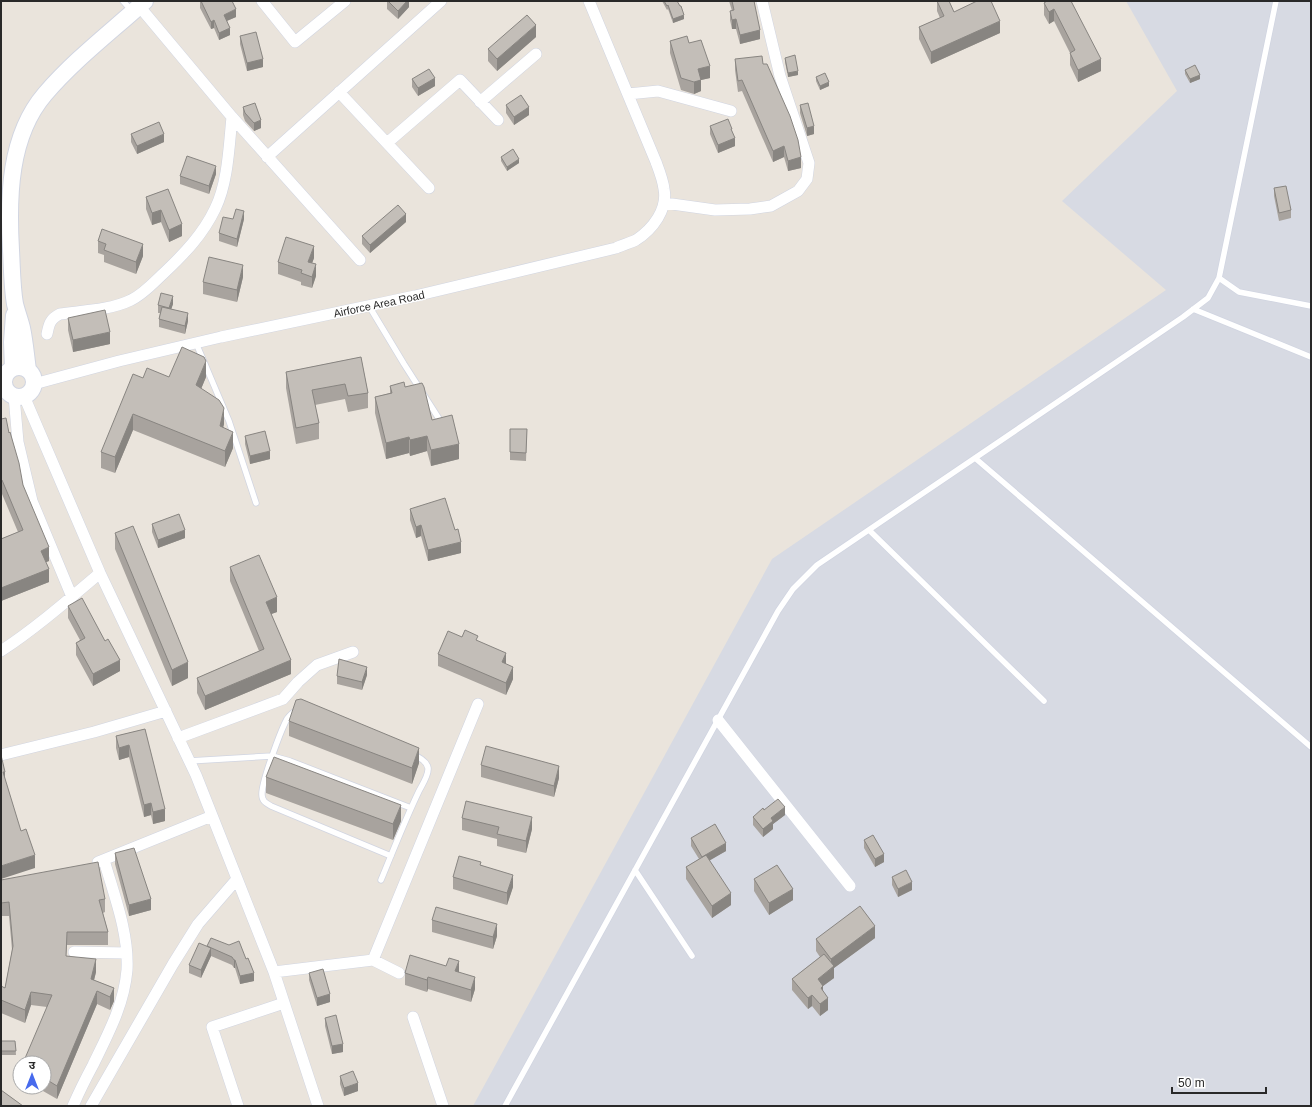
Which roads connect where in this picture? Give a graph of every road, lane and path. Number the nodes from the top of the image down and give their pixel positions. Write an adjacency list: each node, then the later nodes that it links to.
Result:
1 (262, 1): 2 (street)
2 (345, 1)
3 (441, 1): 9 (street)
4 (589, 1): 10 (street)
5 (762, 1): 18 (street)
6 (1276, 1): 20 (lane)
7 (135, 5): 13 (street); 27 (street)
8 (536, 54): 11 (street)
9 (339, 92): 15 (street); 16 (street)
10 (628, 94): 12 (street); 18 (street)
11 (480, 102): 14 (street); 15 (street)
12 (731, 111)
13 (232, 117): 16 (street); 24 (street)
14 (498, 120)
15 (387, 144): 17 (street)
16 (267, 157): 19 (street)
17 (429, 188)
18 (665, 203): 21 (street, Airforce Area Road)
19 (360, 260)
20 (1219, 278): 22 (lane); 23 (lane)
21 (369, 306): 25 (street, Airforce Area Road); 28 (lane)
22 (1311, 306)
23 (1194, 309): 26 (lane); 29 (lane)
24 (47, 334)
25 (196, 343): 27 (street, Airforce Area Road); 30 (lane)
26 (1311, 357)
27 (17, 383): 32 (street); 33 (street)
28 (446, 428)
29 (975, 458): 31 (lane); 42 (lane)
30 (256, 503)
31 (869, 530): 36 (lane); 40 (lane)
32 (100, 573): 33 (street); 38 (street)
33 (72, 597): 34 (street)
34 (1, 651)
35 (353, 652): 41 (street)
36 (1044, 701)
37 (478, 704): 59 (street)
38 (166, 710): 41 (street); 44 (street)
39 (301, 710): 45 (lane)
40 (718, 720): 52 (lane); 55 (street)
41 (178, 738): 46 (street)
42 (1311, 747)
43 (405, 751): 47 (lane)
44 (1, 755)
45 (272, 756): 46 (lane); 47 (lane); 49 (lane)
46 (189, 761): 48 (street)
47 (411, 808): 49 (lane)
48 (212, 816): 50 (street); 53 (street)
49 (391, 856): 54 (lane)
50 (104, 860): 51 (street); 57 (street)
51 (87, 866)
52 (635, 870): 58 (lane); 69 (lane)
53 (238, 879): 60 (street); 65 (street)
54 (381, 880)
55 (850, 886)
56 (74, 952): 57 (street)
57 (126, 953): 64 (street)
58 (692, 956)
59 (373, 960): 60 (street); 61 (street)
60 (274, 972): 62 (street)
61 (399, 973)
62 (284, 1003): 66 (street); 67 (street)
63 (413, 1017): 68 (street)
64 (73, 1106)
65 (91, 1106)
66 (238, 1106)
67 (318, 1106)
68 (444, 1106)
69 (506, 1106)

